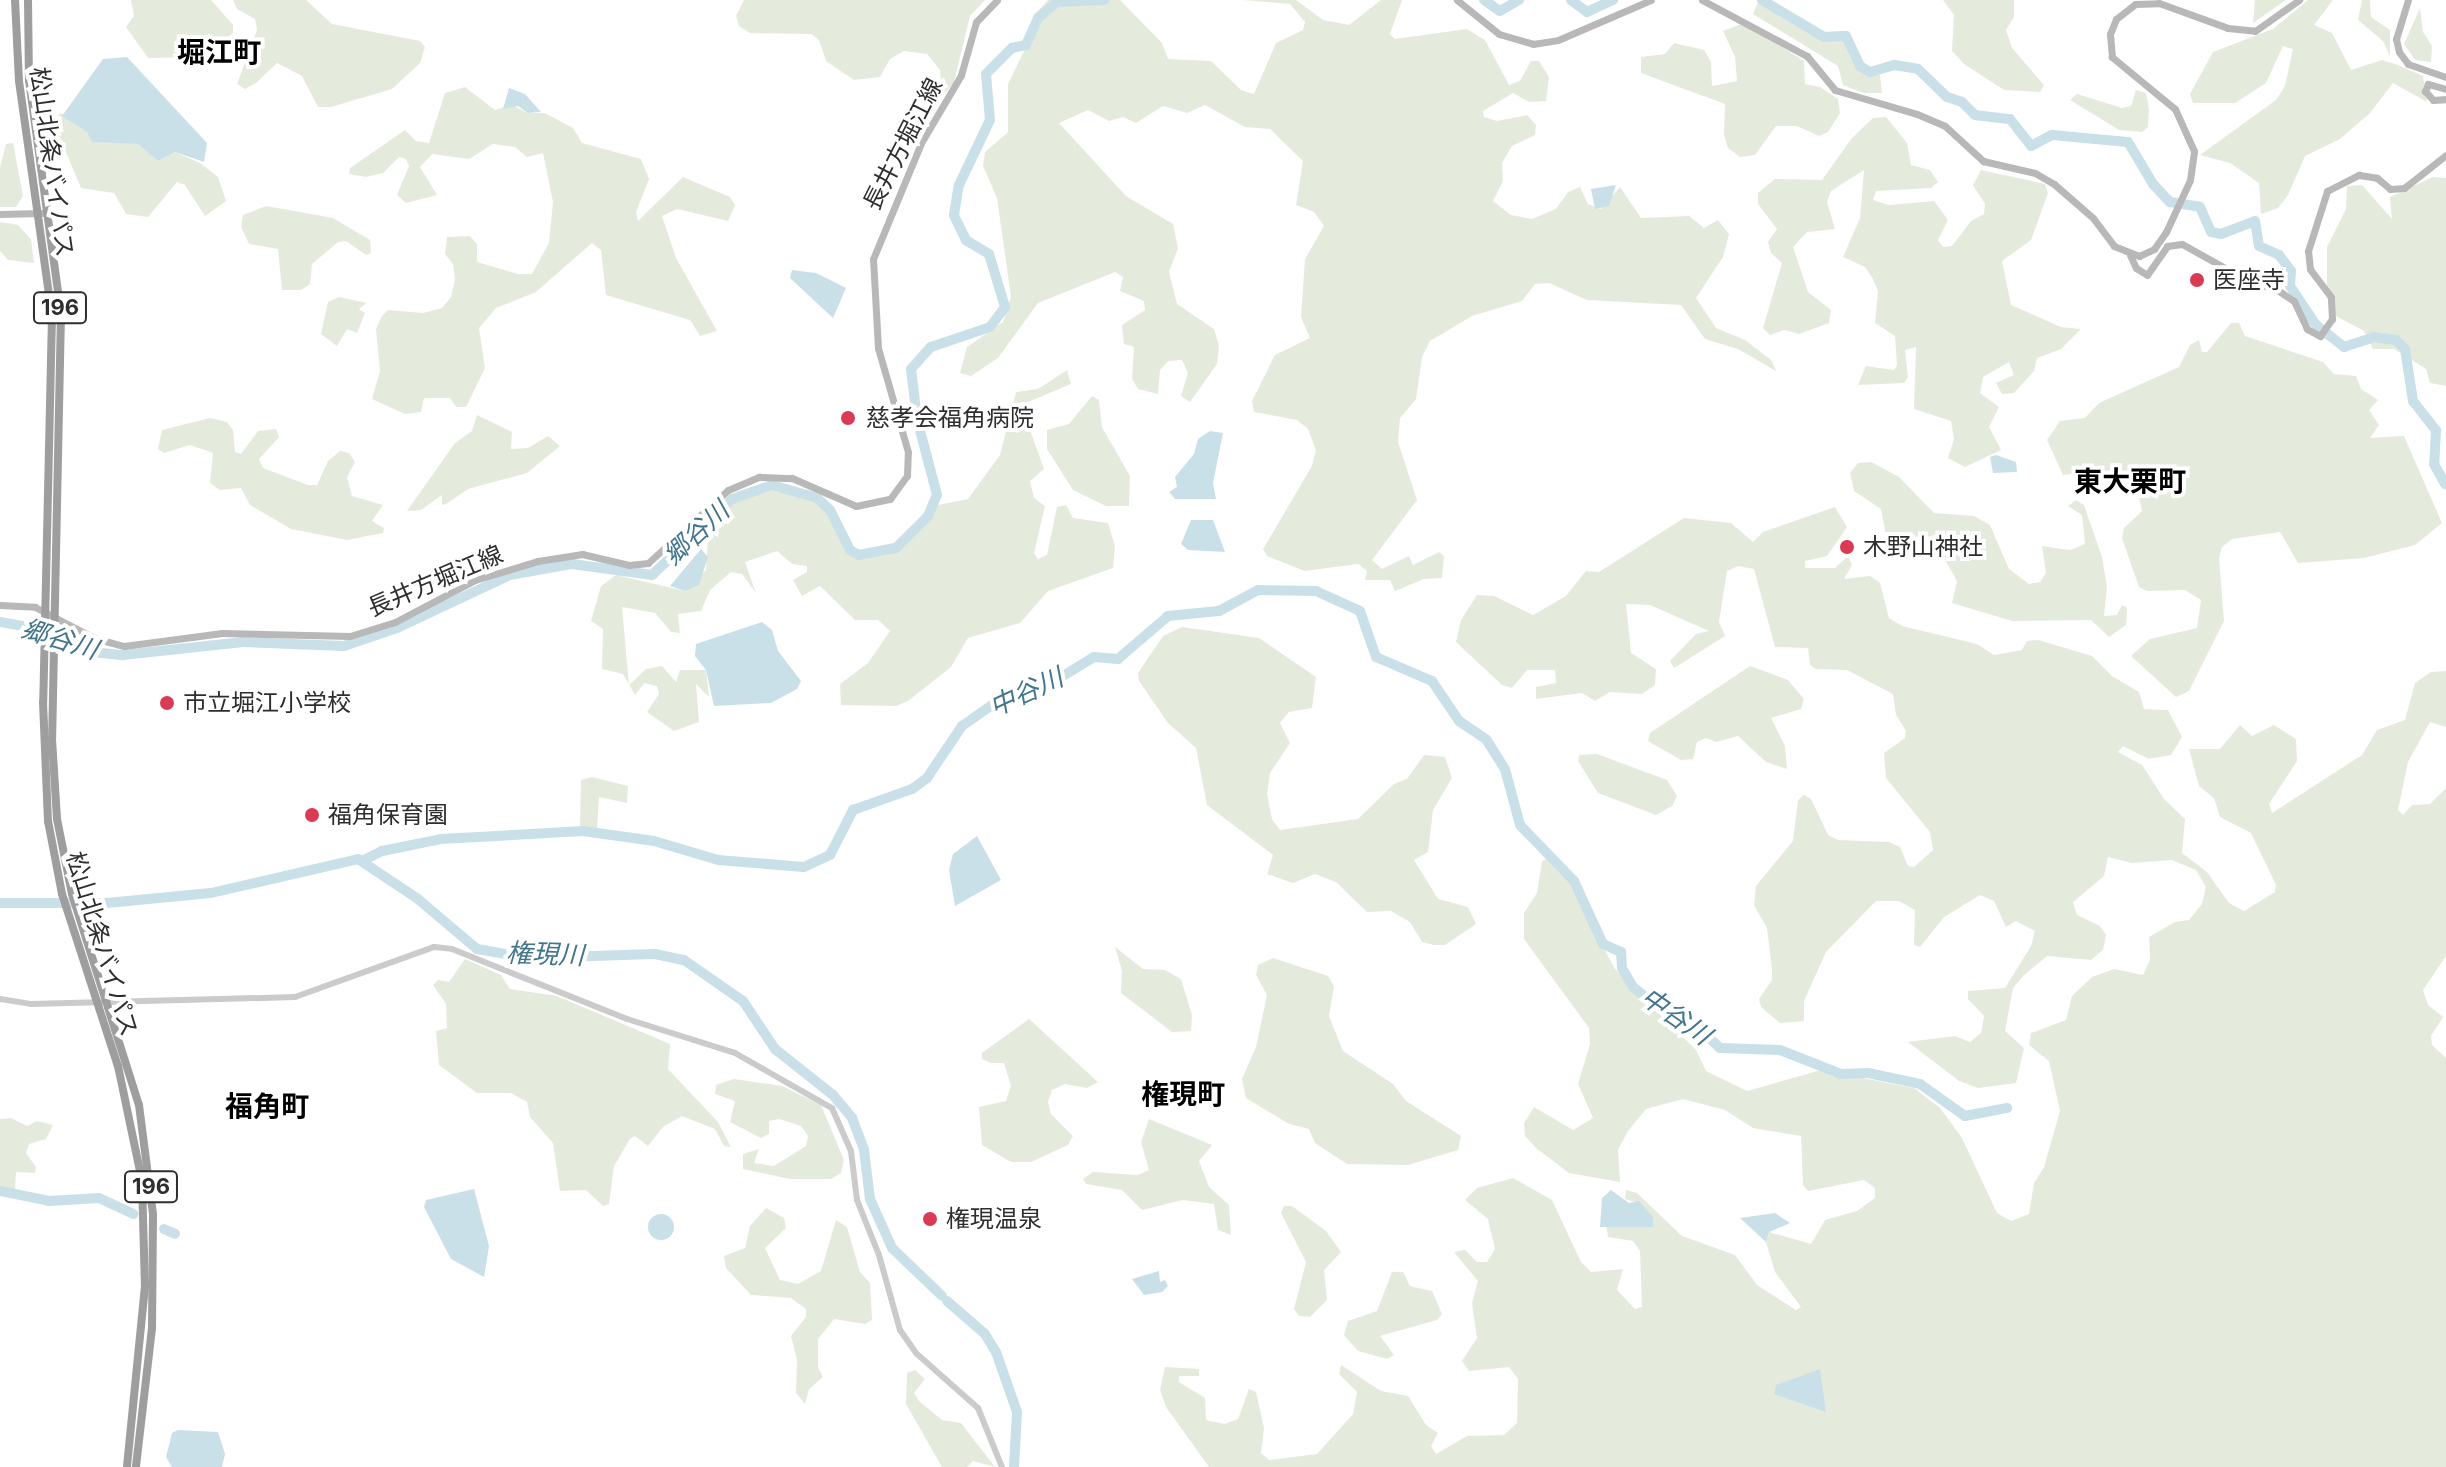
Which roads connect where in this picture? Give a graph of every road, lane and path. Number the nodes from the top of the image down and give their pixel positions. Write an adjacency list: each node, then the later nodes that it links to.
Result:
1 (15, 0): 17 (highway, 松山北条バイパス / 196)
2 (28, 0): 15 (highway, 松山北条バイパス / 196)
3 (997, 0): 21 (main road, 長井方堀江線)
4 (1457, 0): 5 (main road)
5 (1651, 0)
6 (1702, 0): 18 (main road)
7 (2299, 0): 18 (main road)
8 (2408, 0): 9 (main road)
9 (2426, 73): 10 (main road); 11 (main road)
10 (2446, 77)
11 (2428, 84): 12 (main road); 13 (main road)
12 (2446, 89)
13 (2446, 99)
14 (2446, 155): 18 (main road)
15 (49, 213): 17 (main road); 21 (highway, 松山北条バイパス / 196)
16 (0, 214): 17 (main road)
17 (38, 214): 20 (highway, 松山北条バイパス / 196)
18 (2130, 255)
19 (0, 605): 20 (main road, 長井方堀江線)
20 (46, 617): 21 (main road, 長井方堀江線); 22 (highway, 松山北条バイパス / 196)
21 (56, 622): 22 (highway, 松山北条バイパス / 196)
22 (67, 894): 24 (highway, 松山北条バイパス / 196); 24 (highway, 松山北条バイパス / 196)
23 (0, 999): 24 (street)
24 (102, 1001): 25 (highway, 松山北条バイパス / 196); 26 (highway, 松山北条バイパス / 196); 27 (street)
25 (127, 1467)
26 (136, 1467)
27 (1002, 1467)

